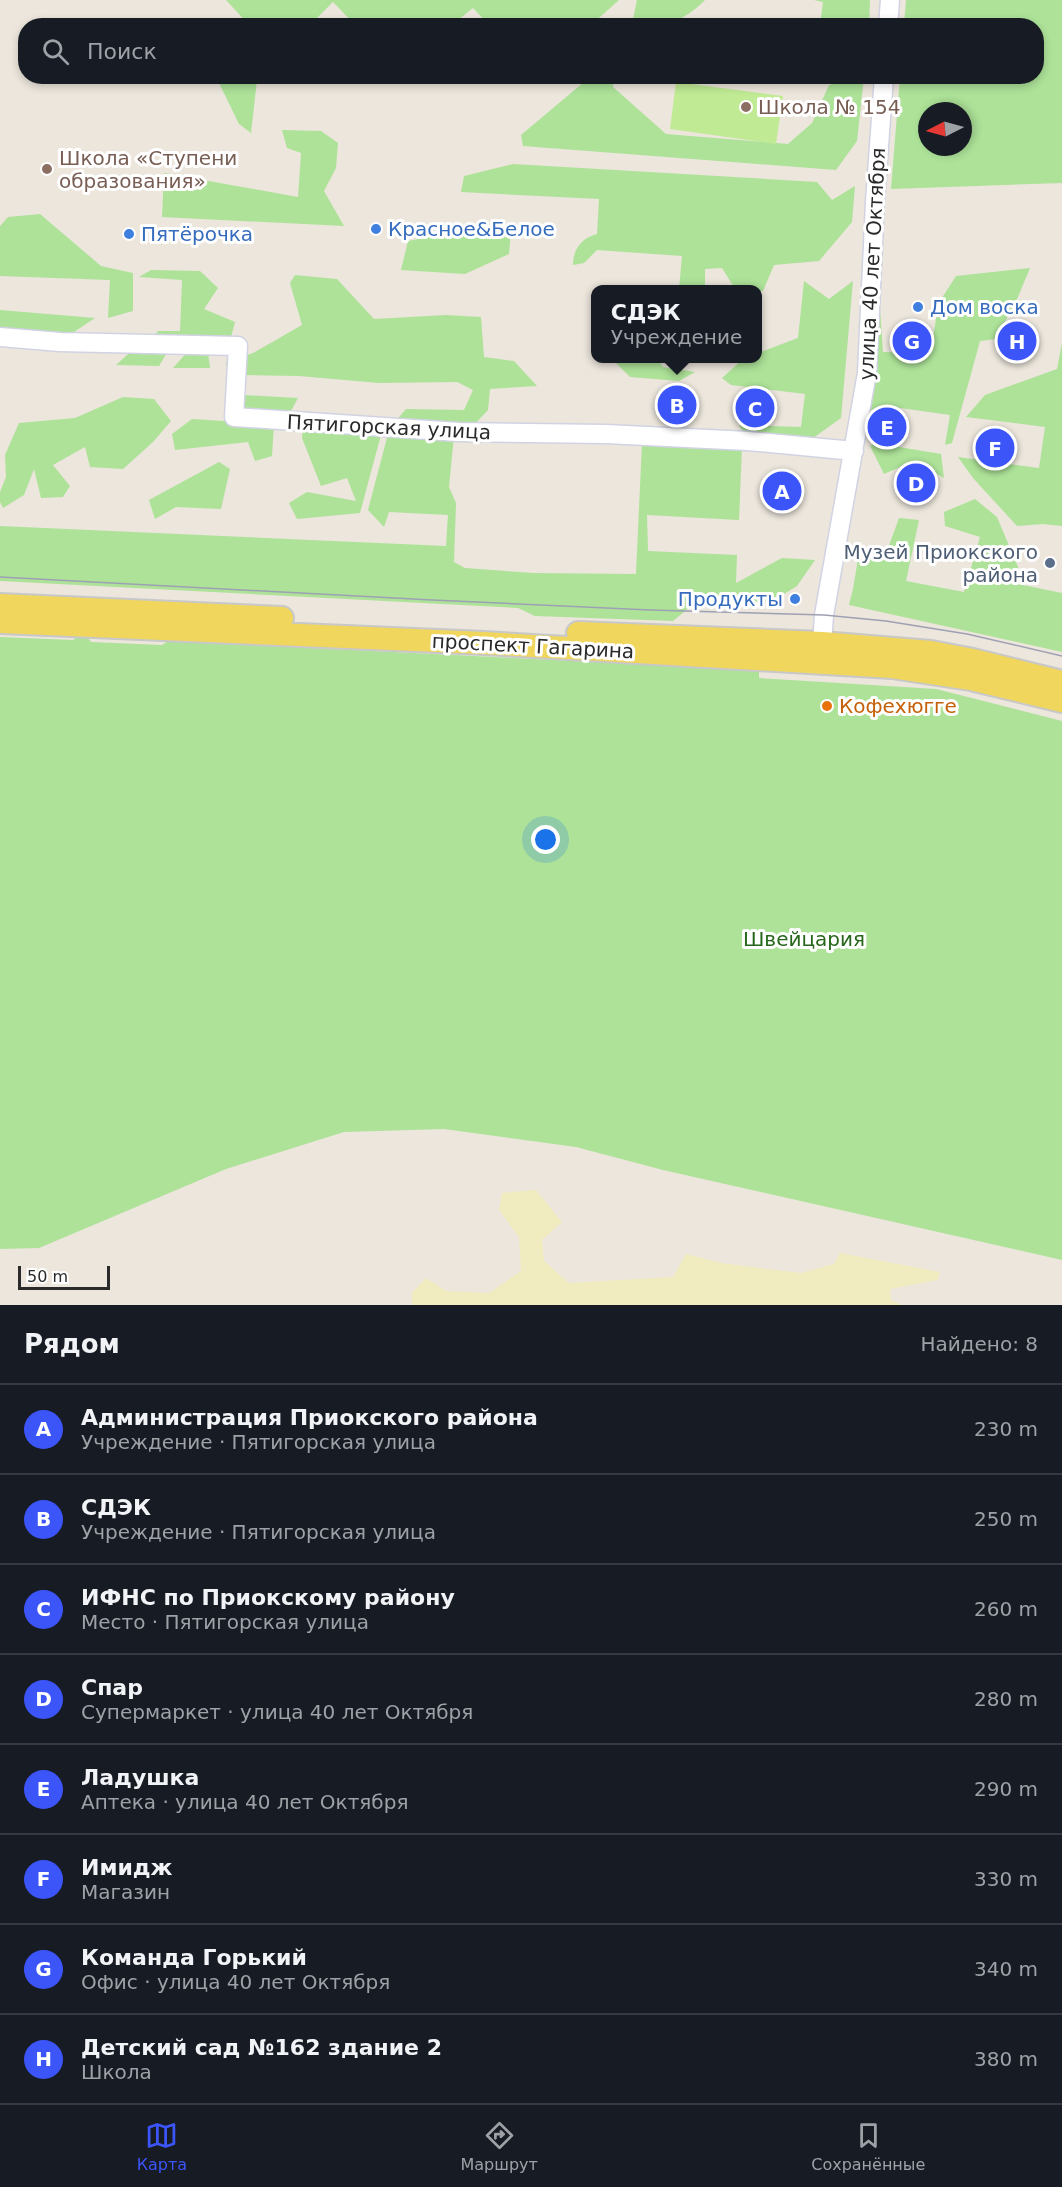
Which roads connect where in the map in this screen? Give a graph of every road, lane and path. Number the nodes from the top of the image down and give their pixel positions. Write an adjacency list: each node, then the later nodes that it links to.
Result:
1 (890, 0): 2 (street)
2 (889, 18)
3 (883, 84): 5 (street, улица 40 лет Октября)
4 (0, 337): 5 (street, Пятигорская улица)
5 (854, 451): 8 (street, улица 40 лет Октября)
6 (0, 604): 8 (main road, проспект Гагарина)
7 (0, 622): 8 (main road, проспект Гагарина)
8 (821, 653): 9 (main road, проспект Гагарина); 10 (main road, проспект Гагарина)
9 (1062, 682)
10 (1062, 701)

